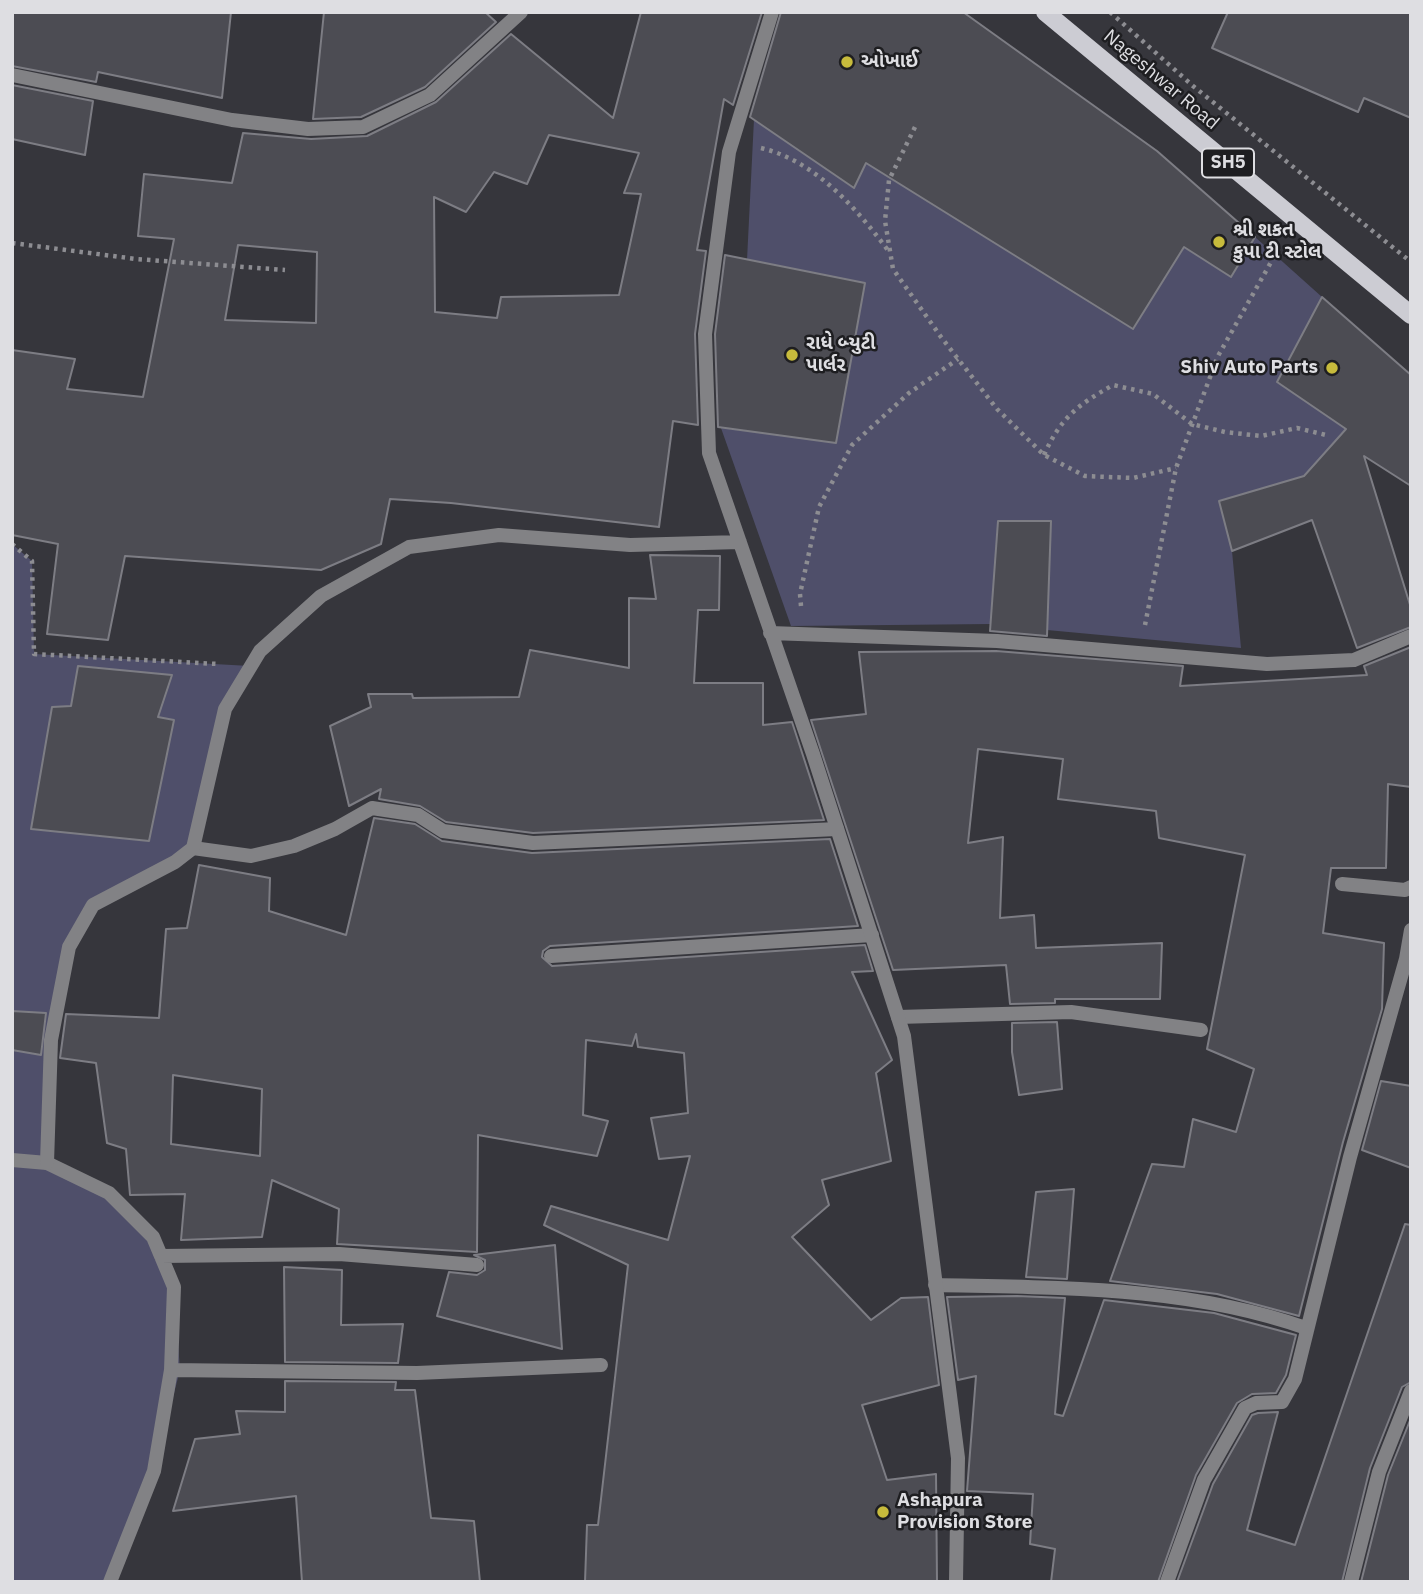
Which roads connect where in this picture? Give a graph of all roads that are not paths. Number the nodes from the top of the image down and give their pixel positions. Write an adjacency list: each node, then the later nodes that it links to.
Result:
1 (521, 12): 4 (street)
2 (772, 12): 6 (street)
3 (1045, 12): 5 (main road, Nageshwar Road / SH5)
4 (12, 75)
5 (1411, 315)
6 (740, 542): 7 (street); 10 (street)
7 (770, 633): 8 (street); 9 (street)
8 (1411, 636)
9 (837, 829): 10 (street); 14 (street)
10 (193, 848): 19 (street)
11 (1342, 884): 12 (street)
12 (1411, 887)
13 (1411, 930): 23 (street)
14 (872, 935): 15 (street); 16 (street)
15 (551, 956)
16 (898, 1017): 17 (street); 22 (street)
17 (1201, 1030)
18 (12, 1160): 19 (street)
19 (47, 1163): 20 (street)
20 (161, 1256): 21 (street); 25 (street)
21 (477, 1265)
22 (935, 1285): 23 (street); 28 (street)
23 (1306, 1328): 29 (street)
24 (601, 1365): 25 (street)
25 (171, 1370): 27 (street)
26 (1411, 1391): 30 (street)
27 (110, 1582)
28 (956, 1582)
29 (1167, 1582)
30 (1351, 1582)

